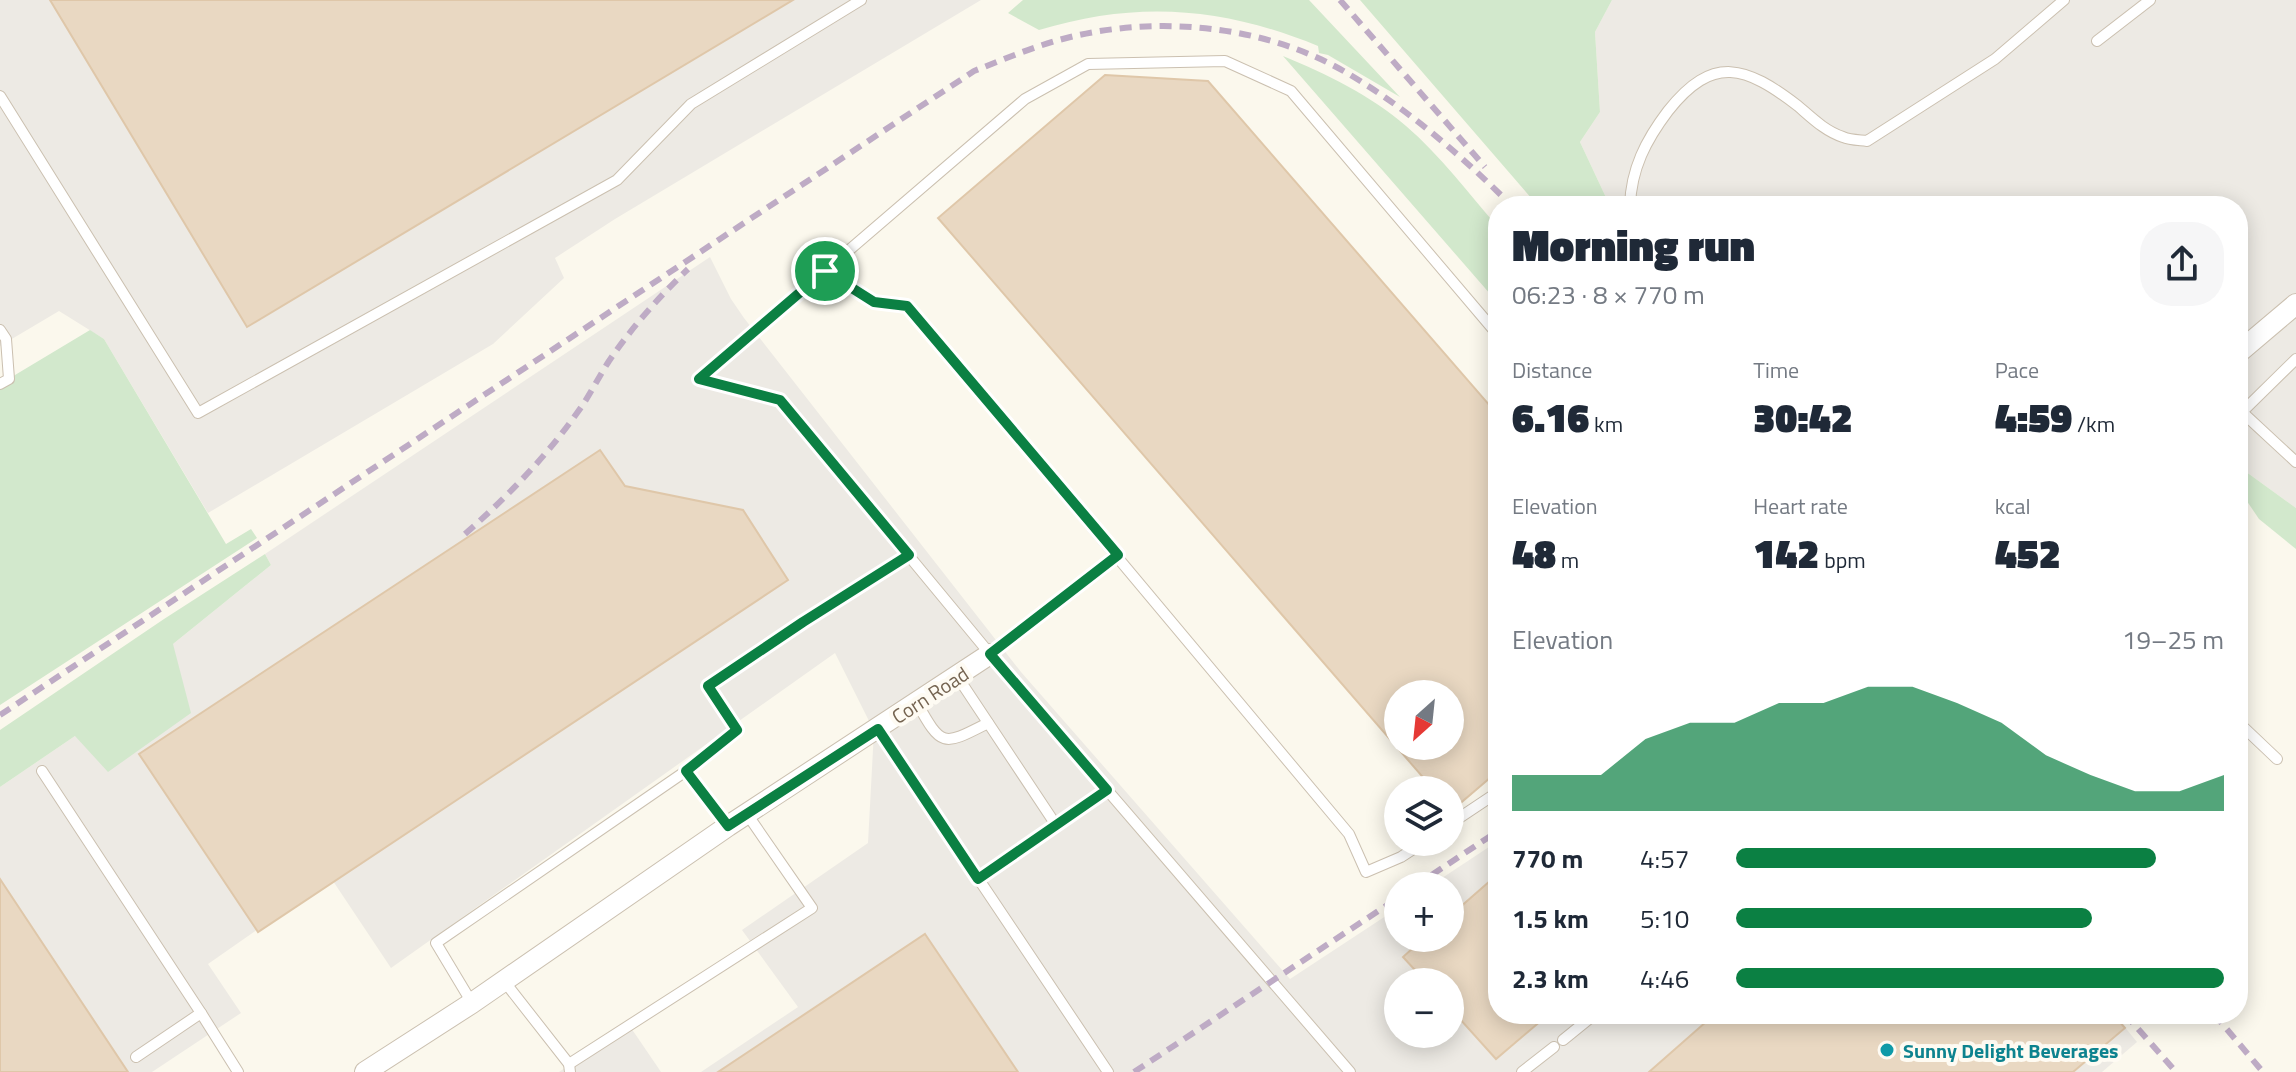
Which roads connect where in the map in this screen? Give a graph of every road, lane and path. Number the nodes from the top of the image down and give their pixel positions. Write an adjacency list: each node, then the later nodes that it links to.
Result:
1 (861, 0): 5 (lane)
2 (2064, 0): 6 (lane)
3 (2150, 0): 4 (lane)
4 (2097, 41)
5 (0, 96)
6 (1631, 196)
7 (825, 271): 9 (lane); 17 (lane, Corn Road); 18 (lane)
8 (2296, 304): 11 (street)
9 (1488, 323)
10 (0, 330): 13 (lane)
11 (2248, 345)
12 (2296, 359): 14 (lane)
13 (0, 384)
14 (2248, 406)
15 (2248, 421): 16 (lane)
16 (2296, 462)
17 (909, 555): 19 (lane, Corn Road); 27 (lane)
18 (1118, 555): 19 (lane); 34 (lane)
19 (990, 654): 20 (street, Corn Road); 28 (lane)
20 (957, 676): 21 (street, Corn Road); 22 (lane)
21 (917, 703): 22 (lane); 23 (street, Corn Road)
22 (988, 723): 32 (lane)
23 (878, 729): 30 (street, Corn Road); 35 (lane)
24 (2248, 731): 25 (lane)
25 (2277, 759)
26 (42, 771): 38 (lane)
27 (686, 771): 33 (lane); 37 (lane)
28 (1107, 790): 32 (lane); 45 (lane)
29 (1488, 799): 31 (lane)
30 (747, 814): 33 (street, Corn Road); 41 (lane)
31 (1464, 815)
32 (1056, 825): 35 (lane)
33 (728, 826): 36 (street, Corn Road)
34 (1403, 856)
35 (978, 879): 44 (lane)
36 (504, 981): 37 (street, Corn Road); 41 (lane)
37 (472, 1003): 42 (street, Corn Road)
38 (201, 1013): 40 (lane); 43 (lane)
39 (1582, 1024): 46 (lane)
40 (136, 1057)
41 (569, 1068)
42 (375, 1070)
43 (238, 1072)
44 (1108, 1072)
45 (1350, 1072)
46 (1522, 1072)

